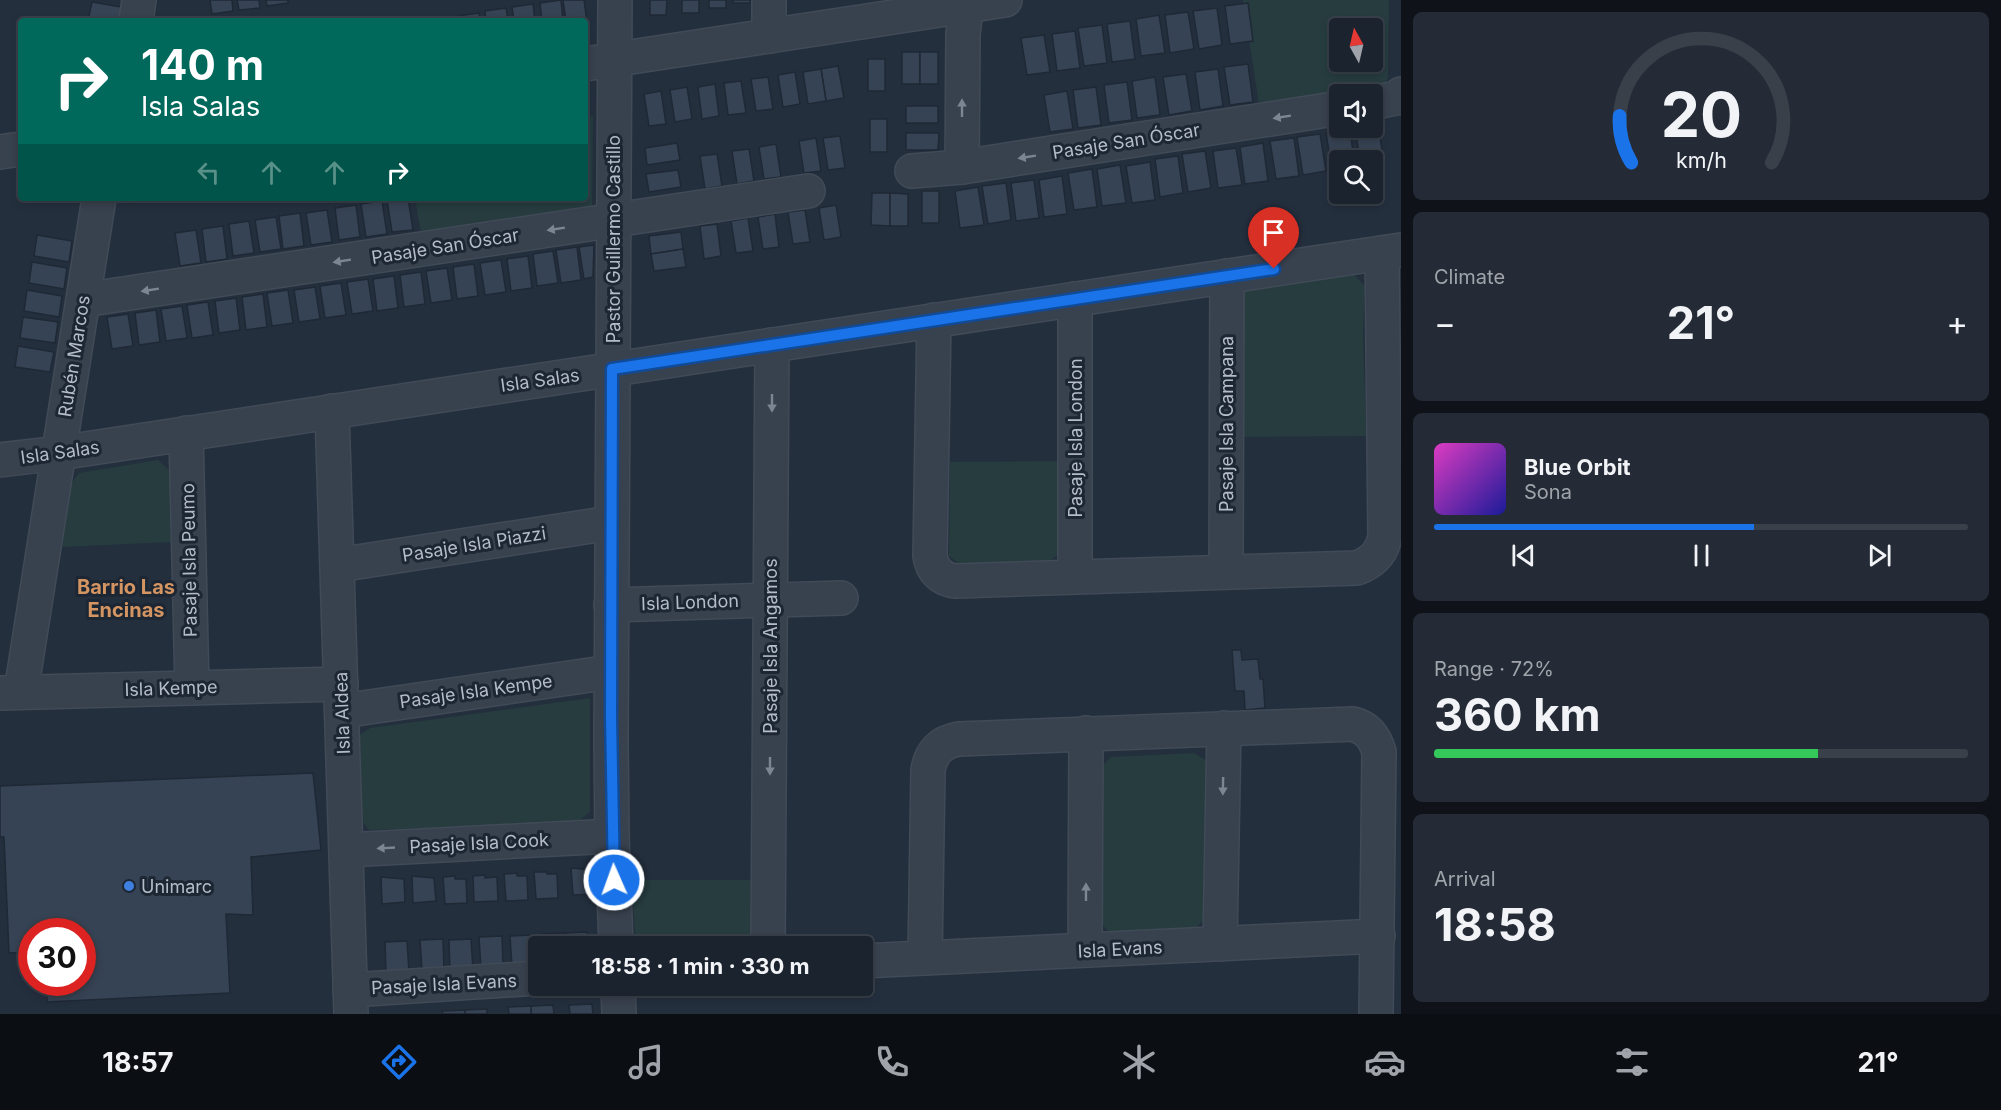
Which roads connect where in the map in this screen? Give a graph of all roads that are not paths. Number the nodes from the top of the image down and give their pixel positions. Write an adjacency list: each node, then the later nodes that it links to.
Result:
1 (140, 0): 6 (street)
2 (615, 0): 8 (street, Pastor Guillermo Castillo)
3 (769, 0): 7 (street)
4 (1005, 0): 5 (street)
5 (967, 3): 7 (street); 14 (street, one-way to 5)
6 (137, 18)
7 (770, 36): 8 (street)
8 (599, 61): 18 (street, Pastor Guillermo Castillo)
9 (1401, 93): 10 (street)
10 (1383, 101)
11 (1329, 110): 14 (street, Pasaje San Óscar, one-way to 14)
12 (18, 149): 13 (street)
13 (0, 152)
14 (962, 167): 15 (street, Pasaje San Óscar)
15 (912, 171)
16 (808, 192): 18 (street, Pasaje San Óscar)
17 (99, 201): 22 (street, Rubén Marcos)
18 (614, 220): 22 (street, Pasaje San Óscar, one-way to 22); 25 (street, Pastor Guillermo Castillo)
19 (1391, 251): 20 (street, Isla Salas); 32 (street)
20 (1227, 276): 21 (street, Isla Salas); 32 (street, Pasaje Isla Campana)
21 (1075, 299): 23 (street, Isla Salas); 33 (street, Pasaje Isla London)
22 (83, 300): 28 (street, Rubén Marcos)
23 (934, 320): 24 (street, Isla Salas); 33 (street)
24 (772, 345): 25 (street, Isla Salas); 35 (street, Pasaje Isla Angamos, one-way to 35)
25 (612, 369): 26 (street, Isla Salas); 30 (street, Pastor Guillermo Castillo)
26 (332, 411): 27 (street, Isla Salas); 31 (street, Isla Aldea)
27 (186, 433): 28 (street, Isla Salas); 38 (street, Pasaje Isla Peumo)
28 (59, 453): 29 (street, Isla Salas); 39 (street, Rubén Marcos)
29 (0, 460)
30 (611, 523): 31 (street, Pasaje Isla Piazzi); 36 (street, Pastor Guillermo Castillo)
31 (338, 565): 40 (street, Isla Aldea)
32 (1226, 572): 33 (street)
33 (1075, 576)
34 (841, 598): 35 (street, Isla London)
35 (771, 600): 36 (street, Isla London); 46 (street, Pasaje Isla Angamos, one-way to 46)
36 (611, 605): 37 (street, Pastor Guillermo Castillo)
37 (611, 672): 40 (street, Pasaje Isla Kempe); 43 (street, Pastor Guillermo Castillo)
38 (192, 688): 39 (street, Isla Kempe); 40 (street, Isla Kempe)
39 (10, 692)
40 (341, 697): 44 (street, Isla Aldea)
41 (1224, 728): 42 (street); 47 (street); 48 (street, one-way to 48)
42 (1086, 733): 49 (street, one-way to 42); 50 (street)
43 (612, 836): 44 (street, Pasaje Isla Cook, one-way to 44); 45 (street, Pastor Guillermo Castillo)
44 (346, 850): 54 (street, Isla Aldea)
45 (616, 936)
46 (768, 936)
47 (1378, 936): 48 (street, Isla Evans); 56 (street)
48 (1220, 944): 49 (street, Isla Evans)
49 (1085, 950): 50 (street, Isla Evans)
50 (925, 958): 51 (street, Isla Evans)
51 (873, 961)
52 (528, 979): 54 (street, Pasaje Isla Evans)
53 (618, 996): 55 (street)
54 (351, 1002)
55 (619, 1014)
56 (1376, 1014)

